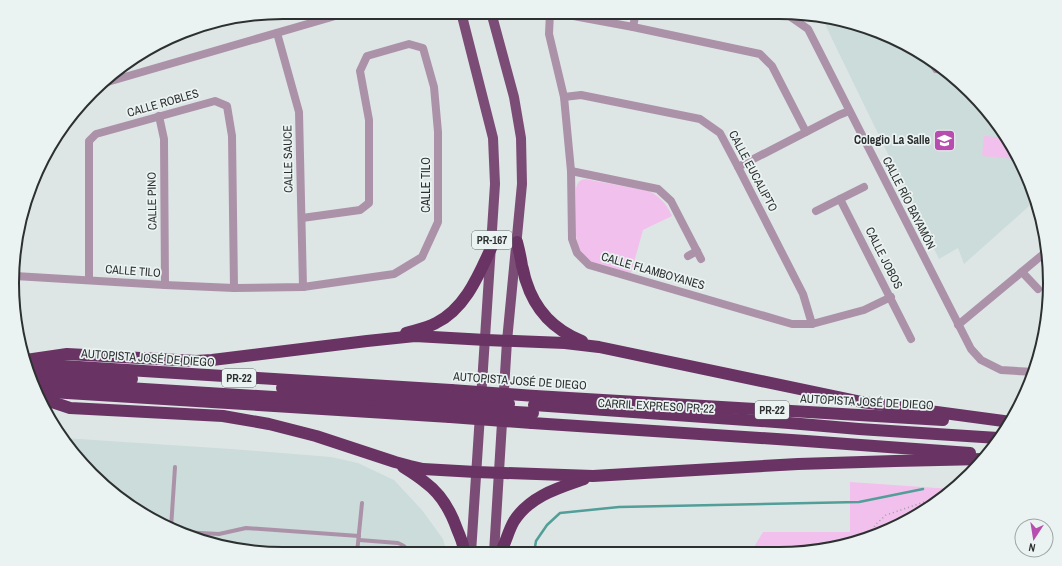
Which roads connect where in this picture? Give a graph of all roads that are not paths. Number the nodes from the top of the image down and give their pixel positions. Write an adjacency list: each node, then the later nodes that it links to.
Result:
1 (320, 19): 9 (street)
2 (463, 19): 22 (main road, PR-167)
3 (493, 19): 21 (main road, PR-167)
4 (550, 19): 11 (street, CALLE FLAMBOYANES)
5 (586, 19): 8 (street)
6 (635, 19): 8 (street)
7 (795, 20): 12 (street, CALLE RÍO BAYAMÓN)
8 (633, 28): 14 (street)
9 (277, 33): 10 (street); 20 (street, CALLE SAUCE)
10 (115, 80)
11 (564, 97): 15 (street, CALLE EUCALIPTO); 16 (street, CALLE FLAMBOYANES)
12 (849, 111): 14 (street); 36 (street, CALLE RÍO BAYAMÓN)
13 (159, 116): 29 (street, CALLE ROBLES); 30 (street, CALLE PINO); 32 (street, CALLE ROBLES)
14 (806, 132): 15 (street)
15 (738, 167): 35 (street, CALLE EUCALIPTO)
16 (571, 171): 23 (street); 35 (street, CALLE FLAMBOYANES)
17 (864, 186): 18 (street)
18 (840, 199): 19 (street); 34 (street, CALLE JOBOS)
19 (816, 211)
20 (302, 218): 31 (street, CALLE SAUCE); 31 (street, CALLE TILO)
21 (516, 242): 40 (main road, PR-167); 41 (highway)
22 (492, 246): 37 (highway); 39 (main road, PR-167)
23 (697, 251): 24 (street); 26 (street)
24 (688, 256)
25 (1041, 256): 27 (street)
26 (701, 259)
27 (1022, 272): 33 (street); 36 (street)
28 (19, 276): 29 (street, CALLE TILO)
29 (89, 280): 30 (street, CALLE TILO)
30 (166, 285): 32 (street, CALLE TILO)
31 (303, 287): 32 (street, CALLE TILO)
32 (234, 288)
33 (1038, 289)
34 (891, 297): 35 (street, CALLE FLAMBOYANES); 38 (street, CALLE JOBOS)
35 (812, 324)
36 (958, 324): 44 (street, CALLE RÍO BAYAMÓN)
37 (390, 339): 39 (highway); 42 (highway)
38 (911, 339)
39 (486, 340): 40 (highway); 51 (main road, PR-167)
40 (507, 341): 41 (highway); 60 (main road, PR-167)
41 (598, 347): 52 (highway)
42 (30, 359)
43 (32, 364): 49 (highway, AUTOPISTA JOSÉ DE DIEGO / PR-22)
44 (1028, 372)
45 (35, 373): 49 (highway)
46 (38, 382): 49 (highway)
47 (42, 391): 49 (highway, AUTOPISTA JOSÉ DE DIEGO / PR-22)
48 (46, 400): 57 (highway)
49 (451, 404): 50 (highway, AUTOPISTA JOSÉ DE DIEGO / PR-22, bridge); 50 (highway, AUTOPISTA JOSÉ DE DIEGO / PR-22, bridge); 51 (highway, CARRIL EXPRESO PR-22, bridge)
50 (534, 409): 51 (highway, CARRIL EXPRESO PR-22, bridge); 53 (highway, AUTOPISTA JOSÉ DE DIEGO / PR-22); 54 (highway, CARRIL EXPRESO PR-22); 55 (highway, AUTOPISTA JOSÉ DE DIEGO / PR-22)
51 (481, 410): 59 (main road, PR-167)
52 (1004, 421)
53 (1004, 422)
54 (993, 438)
55 (980, 454)
56 (975, 459): 61 (highway)
57 (395, 462): 59 (highway); 68 (highway)
58 (175, 467): 63 (lane)
59 (476, 472): 60 (highway); 69 (main road, PR-167)
60 (499, 473): 61 (highway); 70 (main road, PR-167)
61 (593, 476): 71 (highway)
62 (362, 503): 65 (lane)
63 (172, 523)
64 (198, 533): 65 (lane)
65 (359, 538): 66 (lane); 67 (lane)
66 (358, 547)
67 (405, 547)
68 (464, 547)
69 (472, 547)
70 (494, 547)
71 (503, 547)

